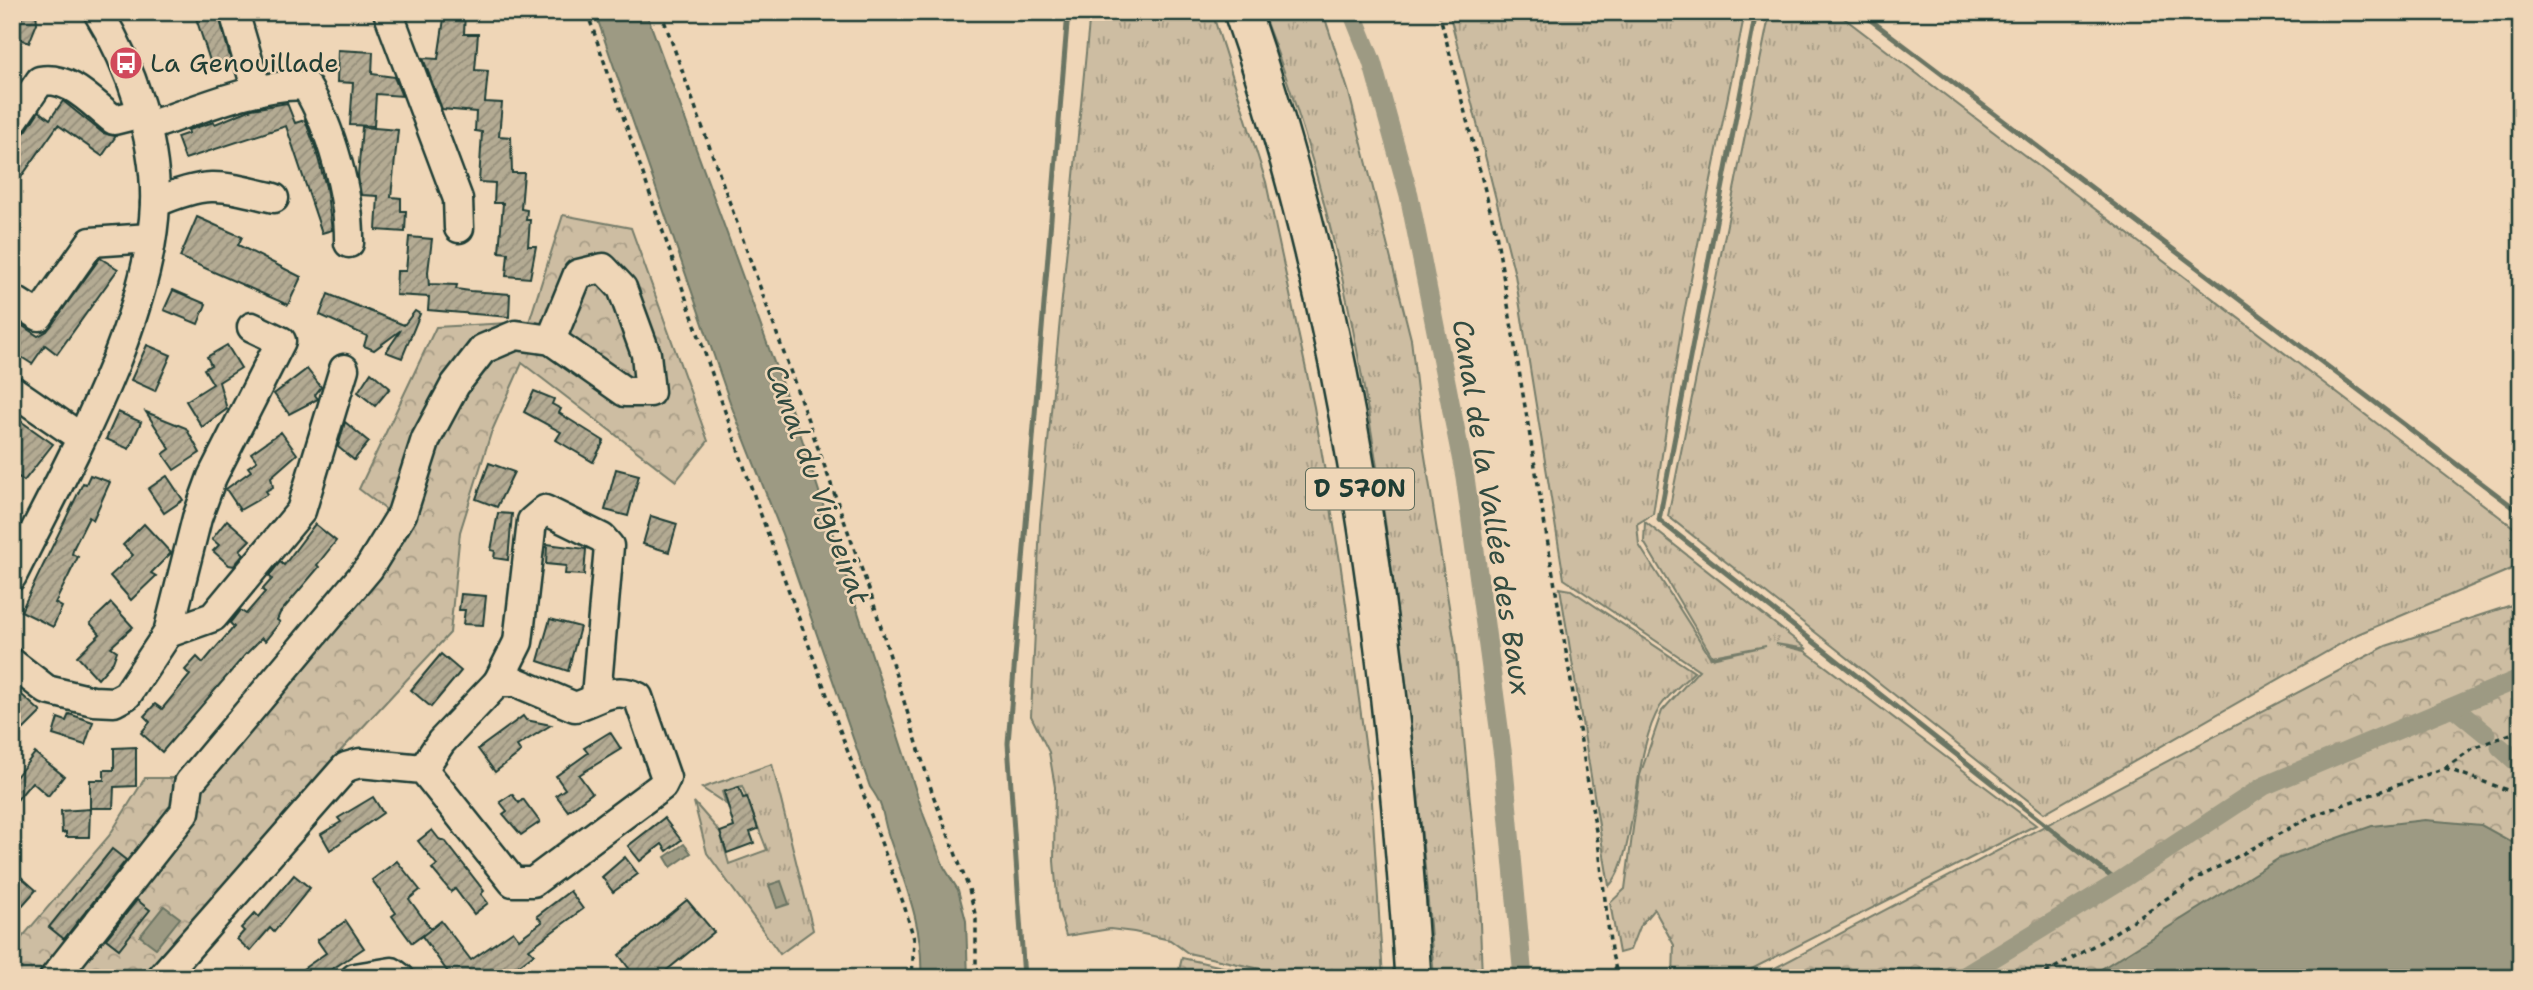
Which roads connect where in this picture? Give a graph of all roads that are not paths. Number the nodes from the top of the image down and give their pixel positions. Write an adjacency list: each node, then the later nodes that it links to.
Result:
1 (98, 12): 6 (street)
2 (234, 12): 5 (street)
3 (388, 12): 10 (street)
4 (1242, 12): 29 (main road, D 570N)
5 (257, 91): 6 (street); 12 (street)
6 (144, 120): 7 (street); 9 (street)
7 (12, 122)
8 (274, 198): 9 (street)
9 (155, 204): 11 (street)
10 (459, 228)
11 (150, 238): 13 (street); 18 (street)
12 (349, 243)
13 (12, 299)
14 (252, 327): 20 (street)
15 (551, 340): 25 (street)
16 (344, 369): 20 (street)
17 (12, 390): 18 (street)
18 (80, 437): 19 (street)
19 (12, 576)
20 (168, 634): 21 (street)
21 (12, 663)
22 (498, 682): 23 (street); 23 (street); 24 (street)
23 (596, 696): 24 (street)
24 (423, 769): 26 (street)
25 (55, 977)
26 (161, 978)
27 (355, 978): 28 (street)
28 (400, 978)
29 (1413, 978)

